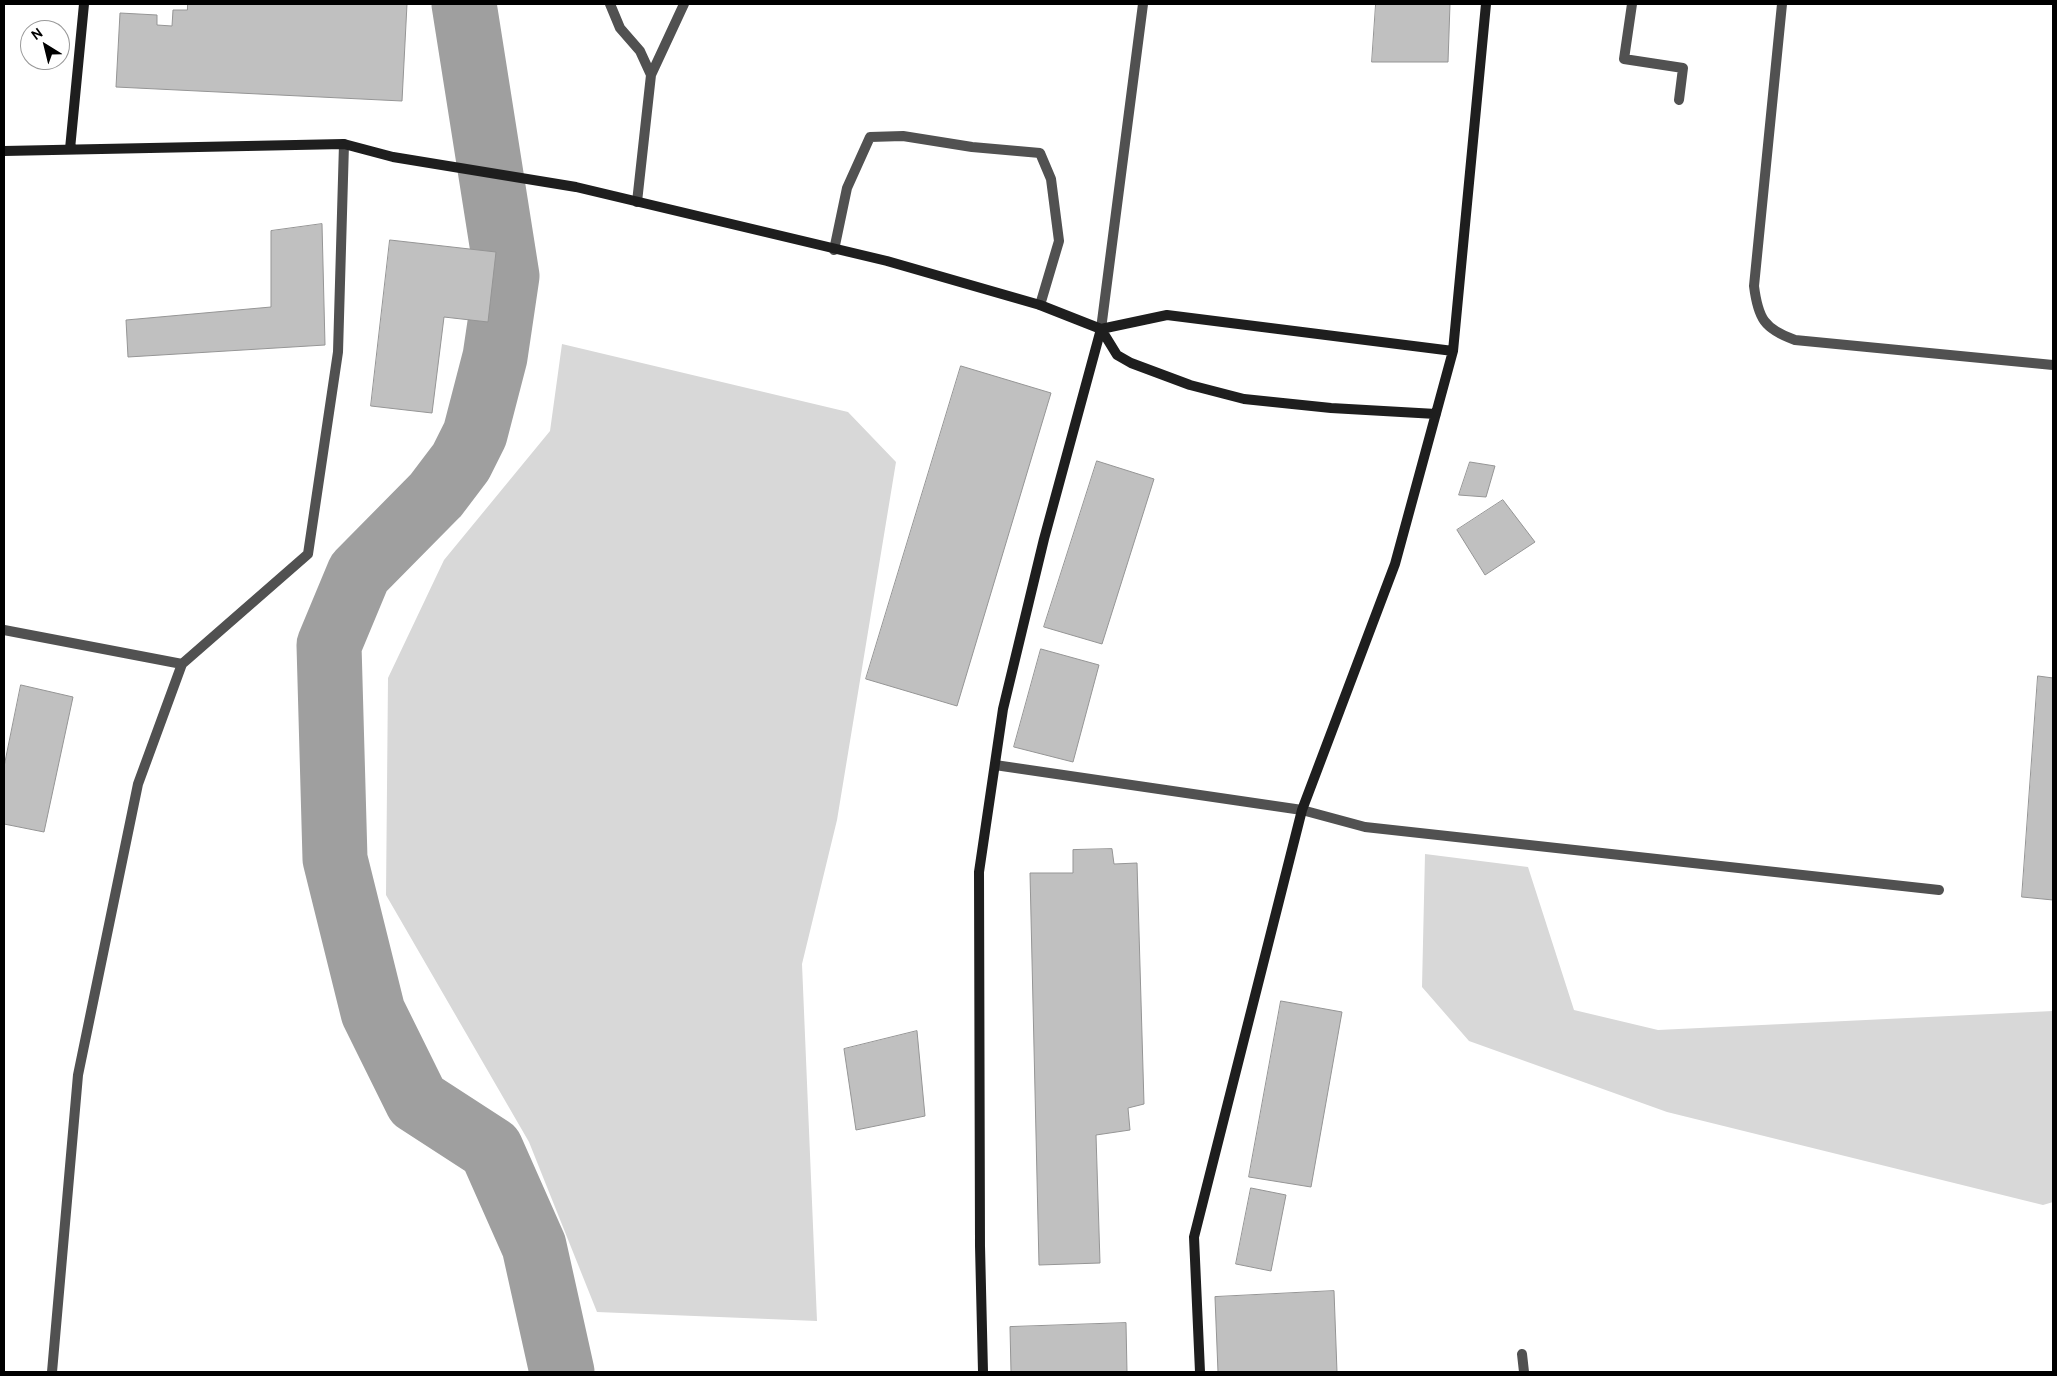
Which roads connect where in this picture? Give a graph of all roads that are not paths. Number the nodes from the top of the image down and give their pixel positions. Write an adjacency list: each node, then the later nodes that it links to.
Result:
1 (84, 4): 11 (main road)
2 (610, 4): 8 (street)
3 (684, 4): 8 (street)
4 (1143, 4): 16 (street)
5 (1486, 4): 17 (main road)
6 (1632, 4): 9 (street)
7 (1782, 4): 18 (street)
8 (651, 75): 13 (street)
9 (1678, 100)
10 (344, 144): 11 (main road); 13 (main road); 21 (street)
11 (70, 150): 12 (main road)
12 (4, 151)
13 (637, 202): 14 (main road)
14 (834, 250): 15 (main road); 15 (street)
15 (1040, 305): 16 (main road)
16 (1101, 329): 17 (main road); 19 (main road); 22 (main road)
17 (1453, 351): 19 (main road)
18 (2053, 365)
19 (1436, 414): 23 (main road)
20 (4, 630): 21 (street)
21 (182, 664): 26 (street)
22 (995, 765): 23 (street); 27 (main road)
23 (1302, 810): 24 (street); 28 (main road)
24 (1939, 890)
25 (1522, 1354): 29 (street)
26 (52, 1372)
27 (983, 1372)
28 (1200, 1372)
29 (1524, 1372)

